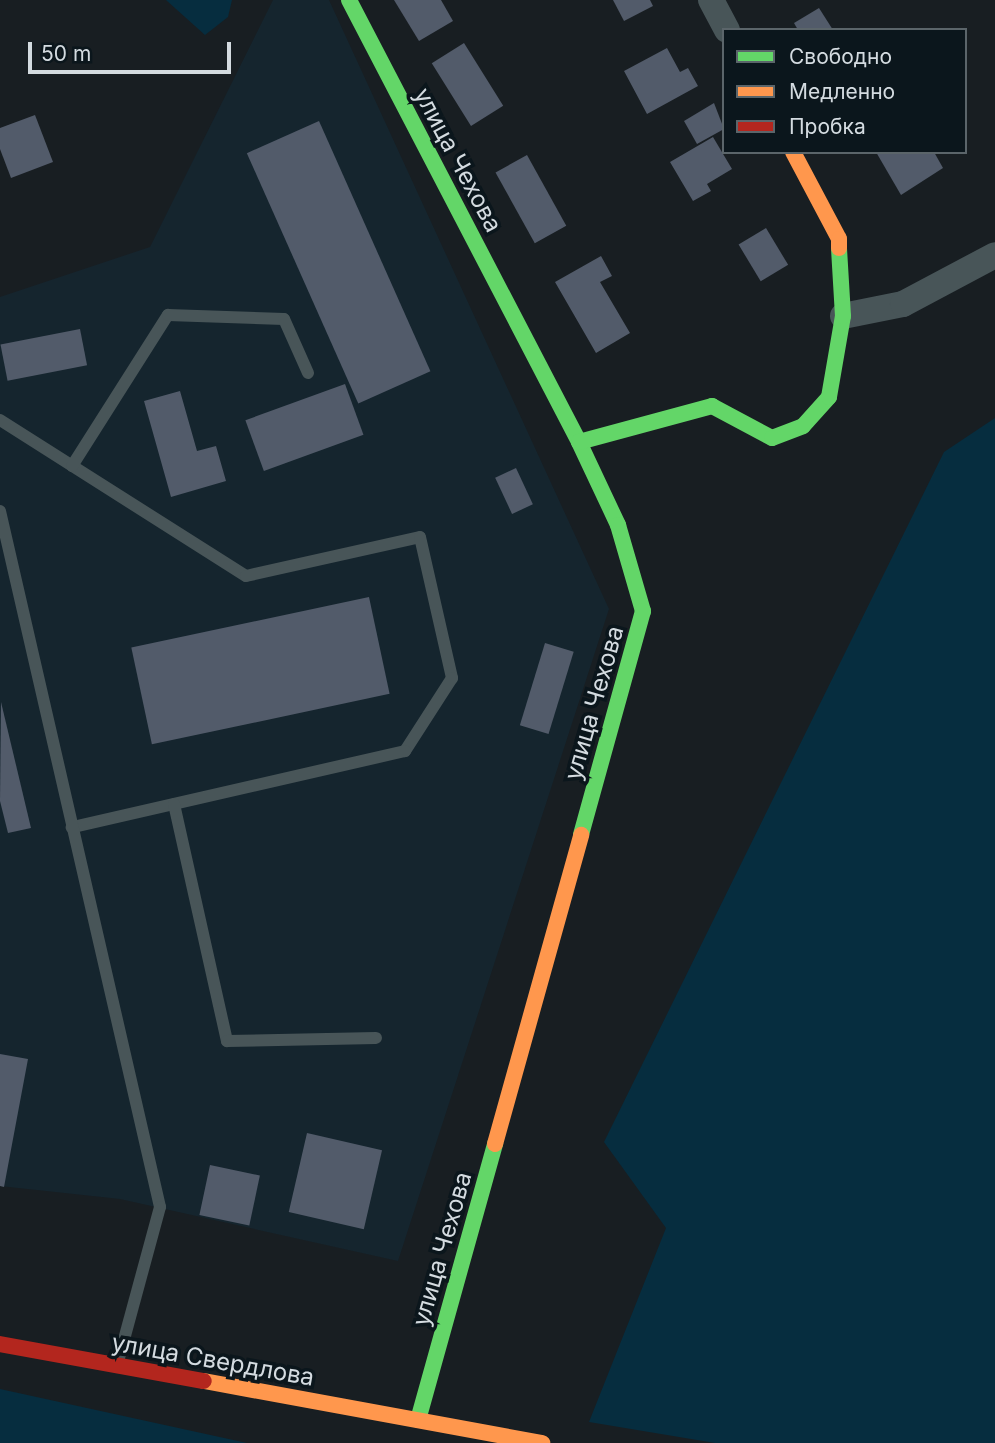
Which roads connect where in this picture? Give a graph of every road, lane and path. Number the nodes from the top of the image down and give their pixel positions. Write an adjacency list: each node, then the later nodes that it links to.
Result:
1 (349, 0): 9 (street, улица Чехова)
2 (711, 0): 3 (street)
3 (726, 28)
4 (794, 154): 6 (street)
5 (995, 255): 6 (street)
6 (843, 317): 9 (street)
7 (308, 373): 10 (lane)
8 (0, 421): 10 (lane)
9 (579, 442): 17 (street, улица Чехова)
10 (72, 466): 12 (lane)
11 (0, 510): 13 (lane)
12 (174, 804): 13 (lane); 14 (lane)
13 (72, 827): 16 (lane)
14 (376, 1038)
15 (0, 1344): 16 (street, улица Свердлова)
16 (117, 1366): 17 (street, улица Свердлова)
17 (418, 1420): 18 (street, улица Свердлова)
18 (542, 1443)

